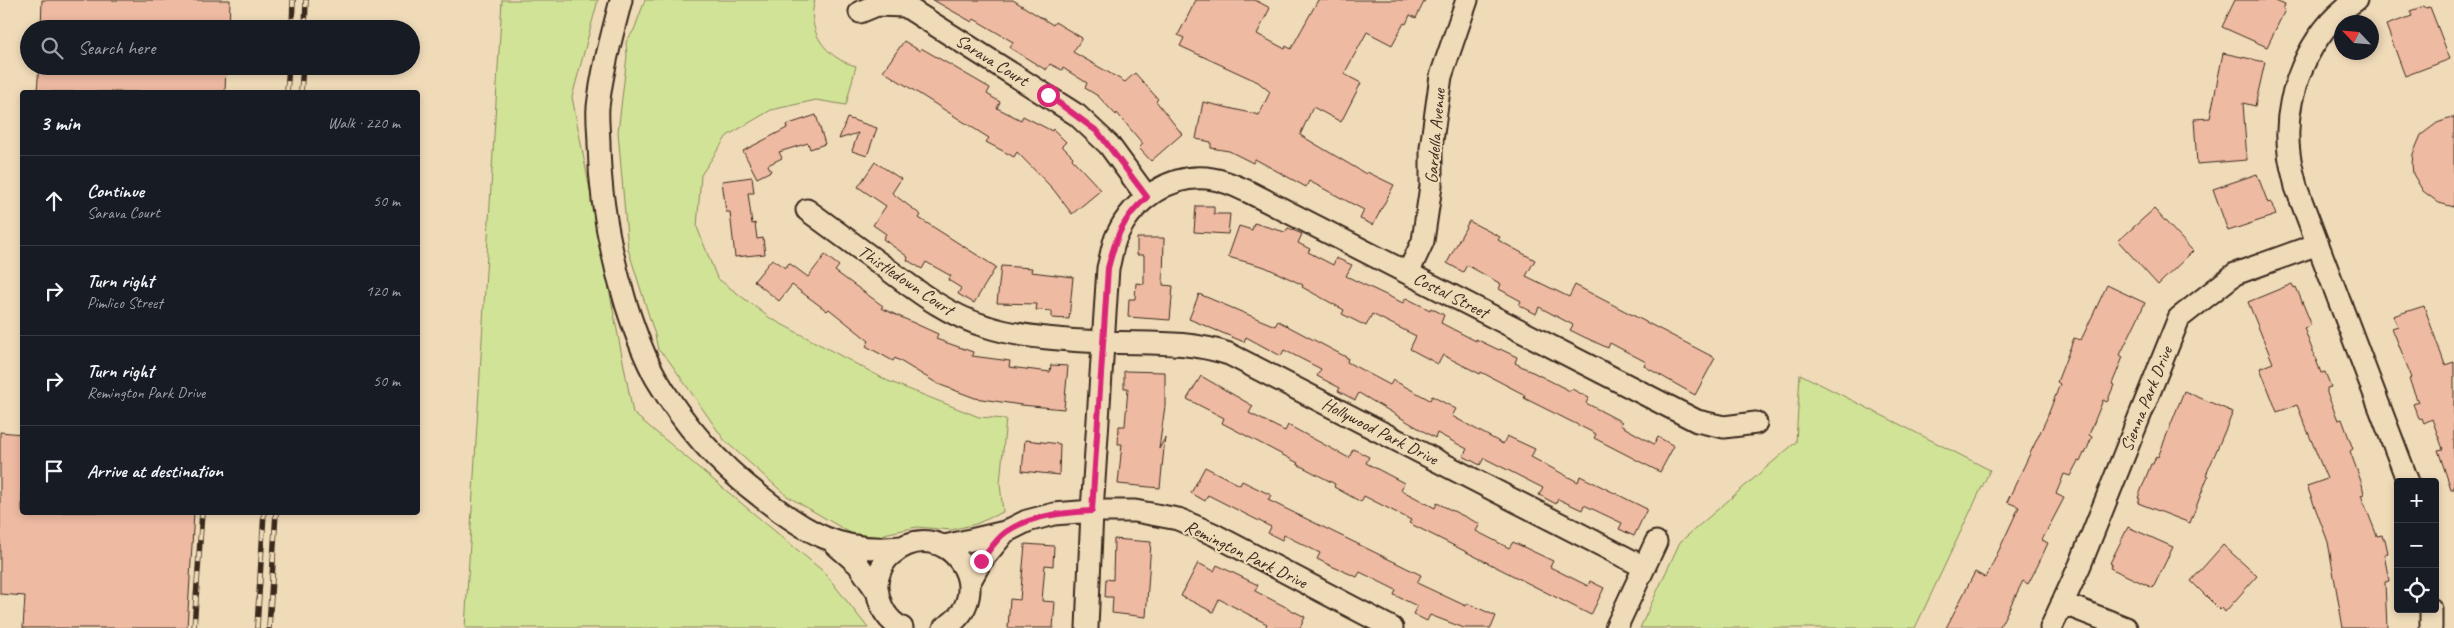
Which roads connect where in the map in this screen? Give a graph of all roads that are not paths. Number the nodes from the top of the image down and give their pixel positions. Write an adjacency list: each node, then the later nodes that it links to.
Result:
1 (621, 0): 14 (street)
2 (1467, 0): 8 (street, Gardella Avenue)
3 (2356, 0): 7 (street)
4 (860, 12): 5 (street, Sarava Court)
5 (1147, 197): 8 (street, Costal Street); 9 (street, Costal Street)
6 (807, 210): 9 (street, Thistledown Court)
7 (2318, 244): 11 (street); 21 (street, Sienna Park Drive)
8 (1408, 273): 10 (street, Costal Street)
9 (1103, 342): 12 (street, Costal Street); 18 (street, Hollywood Park Drive)
10 (1756, 423)
11 (2406, 478)
12 (1092, 511): 13 (street, Remington Park Drive); 25 (street, Costal Street); 26 (street, Remington Park Drive)
13 (1005, 532): 16 (street, Remington Park Drive); 19 (street, Remington Park Drive)
14 (833, 542): 17 (street); 20 (street)
15 (1656, 542): 18 (street)
16 (945, 546): 17 (street); 19 (street)
17 (901, 547): 20 (street)
18 (1644, 567): 27 (street)
19 (969, 583): 23 (street)
20 (878, 593): 24 (street)
21 (2062, 603): 28 (street, Sienna Park Drive); 29 (street)
22 (2431, 613): 30 (street)
23 (949, 626)
24 (902, 628)
25 (1086, 628)
26 (1392, 628)
27 (1616, 628)
28 (2051, 628)
29 (2126, 628)
30 (2431, 628)

